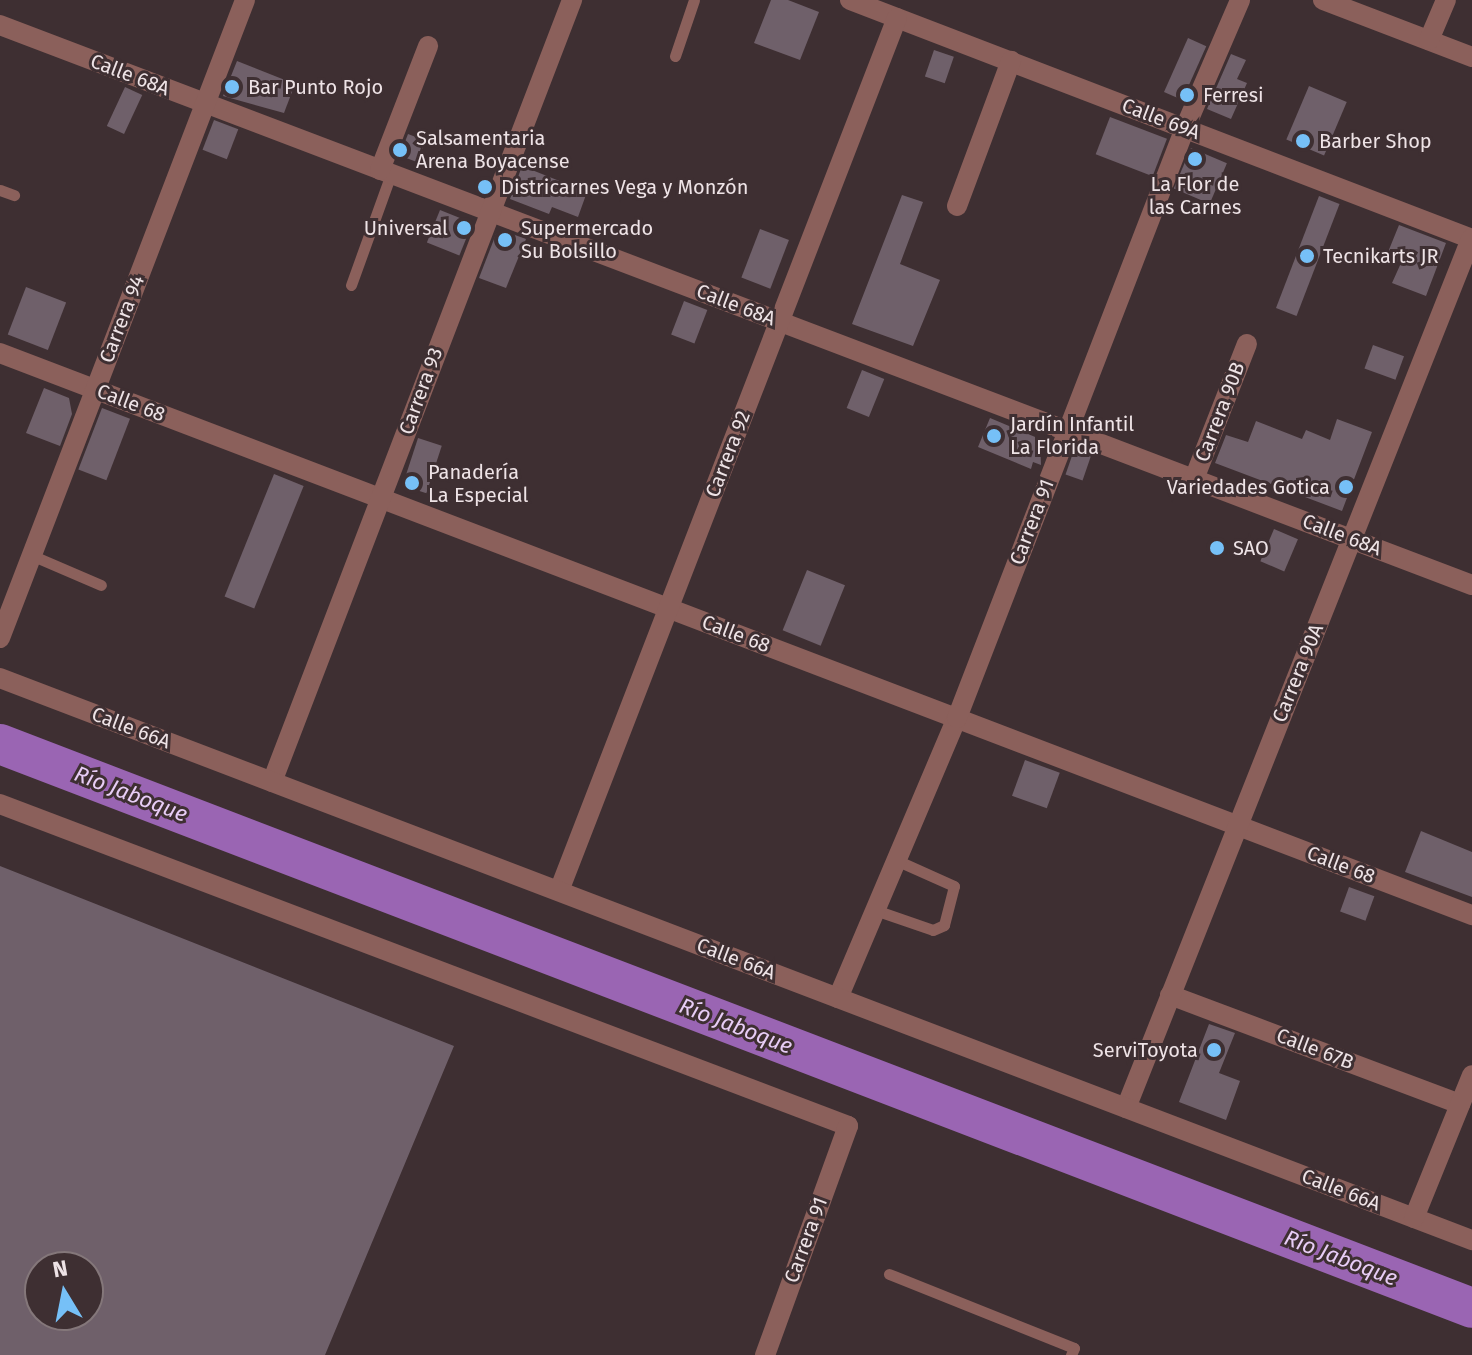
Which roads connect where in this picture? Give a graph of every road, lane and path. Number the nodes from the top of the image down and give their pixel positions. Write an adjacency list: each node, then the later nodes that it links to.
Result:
1 (245, 0): 15 (street, Carrera 94)
2 (572, 0): 21 (street, Carrera 93)
3 (694, 0): 12 (lane)
4 (850, 0): 8 (street, Calle 69A)
5 (1240, 0): 16 (street, Carrera 91)
6 (1323, 0): 10 (street)
7 (1446, 0): 10 (street)
8 (897, 18): 14 (street, Calle 69A); 24 (street, Carrera 92)
9 (0, 25): 15 (street, Calle 68A)
10 (1429, 40): 13 (street)
11 (428, 46): 17 (street)
12 (675, 56)
13 (1472, 57)
14 (1011, 61): 16 (street, Calle 69A); 20 (street)
15 (205, 103): 17 (street, Calle 68A); 27 (street, Carrera 94)
16 (1185, 128): 22 (street, Calle 69A); 28 (street, Carrera 91)
17 (386, 172): 21 (street, Calle 68A); 23 (lane)
18 (0, 190): 19 (lane)
19 (14, 195)
20 (957, 206)
21 (487, 211): 24 (street, Calle 68A); 30 (street, Carrera 93)
22 (1472, 239): 31 (street, Carrera 90A)
23 (351, 285)
24 (779, 321): 28 (street, Calle 68A); 35 (street, Carrera 92)
25 (1247, 344): 29 (street, Carrera 90B)
26 (0, 353): 27 (street, Calle 68)
27 (96, 390): 30 (street, Calle 68); 32 (street, Carrera 94)
28 (1068, 431): 29 (street, Calle 68A); 38 (street, Carrera 91)
29 (1194, 479): 31 (street, Calle 68A)
30 (381, 499): 35 (street, Calle 68); 39 (street, Carrera 93)
31 (1352, 539): 34 (street, Calle 68A); 41 (street, Carrera 90A)
32 (31, 555): 33 (lane); 36 (street, Carrera 94)
33 (101, 585)
34 (1472, 585)
35 (668, 608): 38 (street, Calle 68); 43 (street, Carrera 92)
36 (0, 638)
37 (0, 678): 39 (street, Calle 66A)
38 (957, 718): 41 (street, Calle 68); 42 (street, Carrera 91)
39 (272, 782): 43 (street, Calle 66A)
40 (0, 804): 54 (street, Carrera 91)
41 (1238, 826): 45 (street, Calle 68); 46 (street, Carrera 90A)
42 (896, 860): 44 (street, Carrera 91); 44 (lane)
43 (559, 891): 47 (street, Calle 66A)
44 (875, 910): 47 (street, Carrera 91)
45 (1472, 915)
46 (1170, 995): 49 (street, Calle 67B); 50 (street, Carrera 90A)
47 (838, 998): 50 (street, Calle 66A)
48 (1472, 1075): 49 (street)
49 (1460, 1104): 51 (street)
50 (1126, 1108): 51 (street, Calle 66A)
51 (1414, 1218): 52 (street, Calle 66A)
52 (1472, 1240)
53 (889, 1274): 55 (lane)
54 (765, 1355)
55 (1071, 1355)

